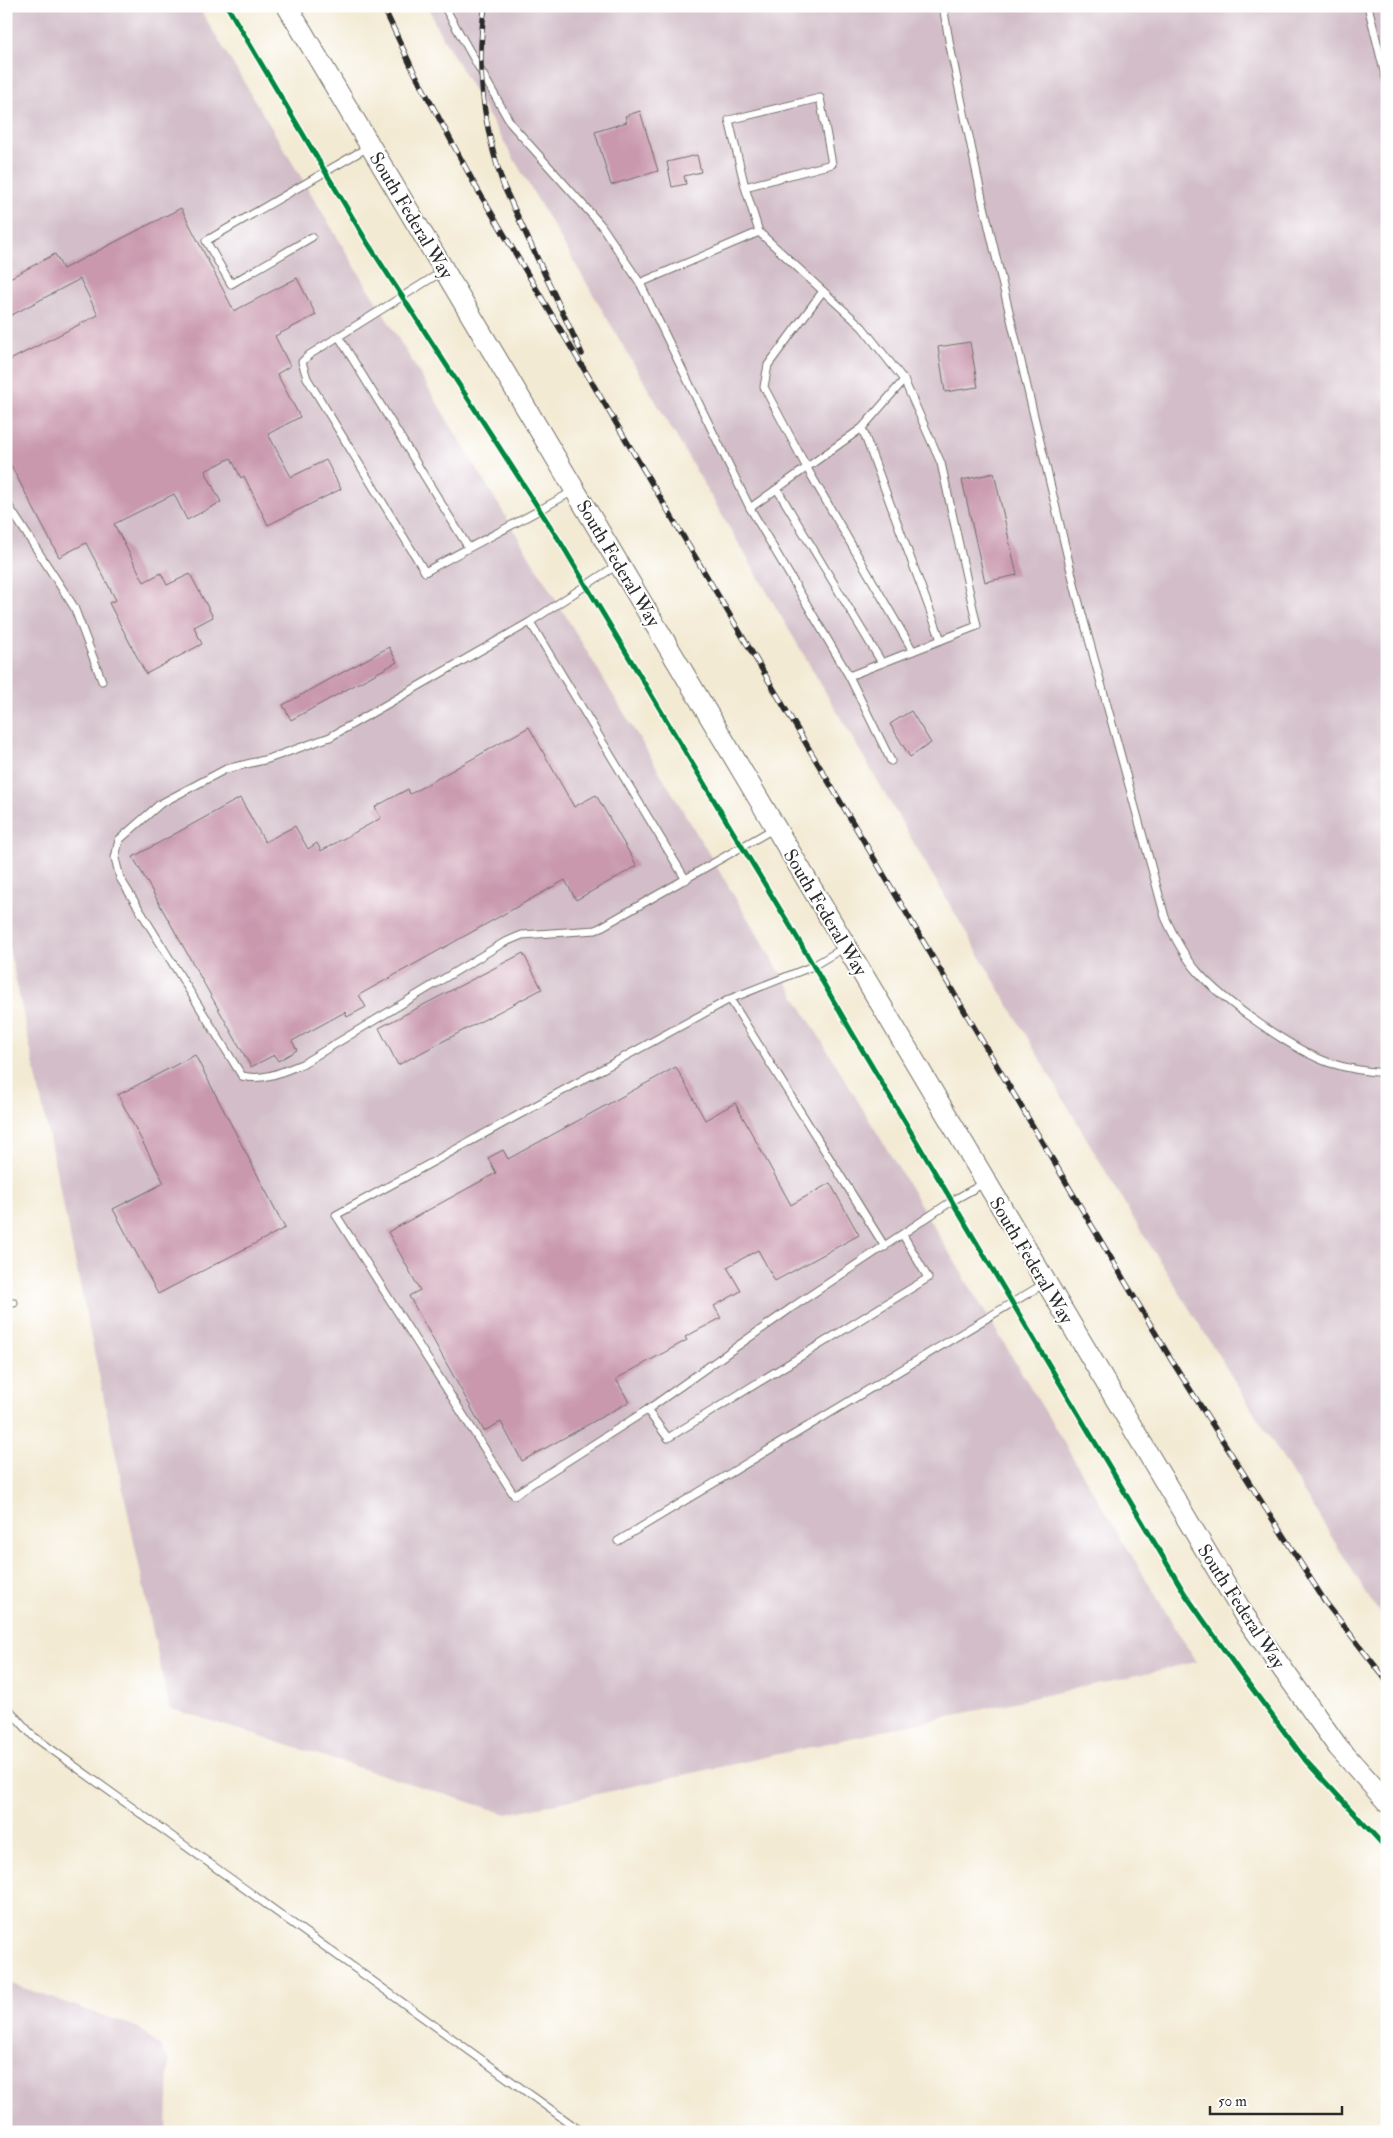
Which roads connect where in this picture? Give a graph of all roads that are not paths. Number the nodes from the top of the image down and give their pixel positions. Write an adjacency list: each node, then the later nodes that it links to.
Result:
1 (287, 6): 6 (main road, South Federal Way)
2 (444, 6): 11 (lane)
3 (943, 6): 34 (lane)
4 (1368, 6): 5 (lane)
5 (1387, 83)
6 (371, 146): 9 (lane); 10 (main road, South Federal Way)
7 (745, 187): 7 (lane); 8 (lane)
8 (758, 232): 11 (lane); 12 (lane)
9 (312, 237)
10 (445, 270): 13 (lane); 17 (main road, South Federal Way)
11 (640, 283): 20 (lane)
12 (822, 291): 14 (lane); 16 (lane)
13 (339, 337): 21 (lane); 21 (lane)
14 (904, 380): 15 (lane); 24 (lane)
15 (862, 428): 16 (lane); 24 (lane)
16 (807, 468): 18 (lane); 25 (lane)
17 (575, 489): 21 (lane); 22 (main road, South Federal Way)
18 (777, 489): 20 (lane); 26 (lane)
19 (6, 502): 28 (lane)
20 (750, 508): 27 (lane)
21 (468, 547)
22 (619, 564): 23 (lane); 30 (main road, South Federal Way)
23 (530, 622): 31 (lane); 31 (lane)
24 (941, 640): 25 (lane)
25 (913, 651): 26 (lane)
26 (882, 663): 27 (lane)
27 (849, 676): 29 (lane)
28 (102, 680)
29 (891, 761)
30 (776, 828): 31 (lane); 32 (main road, South Federal Way)
31 (686, 880)
32 (846, 947): 33 (lane); 35 (main road, South Federal Way)
33 (730, 999): 37 (lane); 39 (lane)
34 (1387, 1073)
35 (986, 1182): 36 (lane); 38 (main road, South Federal Way)
36 (903, 1235): 37 (lane); 39 (lane)
37 (885, 1246): 39 (lane)
38 (1046, 1283): 40 (lane); 42 (main road, South Federal Way)
39 (648, 1410)
40 (618, 1541)
41 (6, 1706): 43 (lane)
42 (1387, 1802)
43 (582, 2132)

